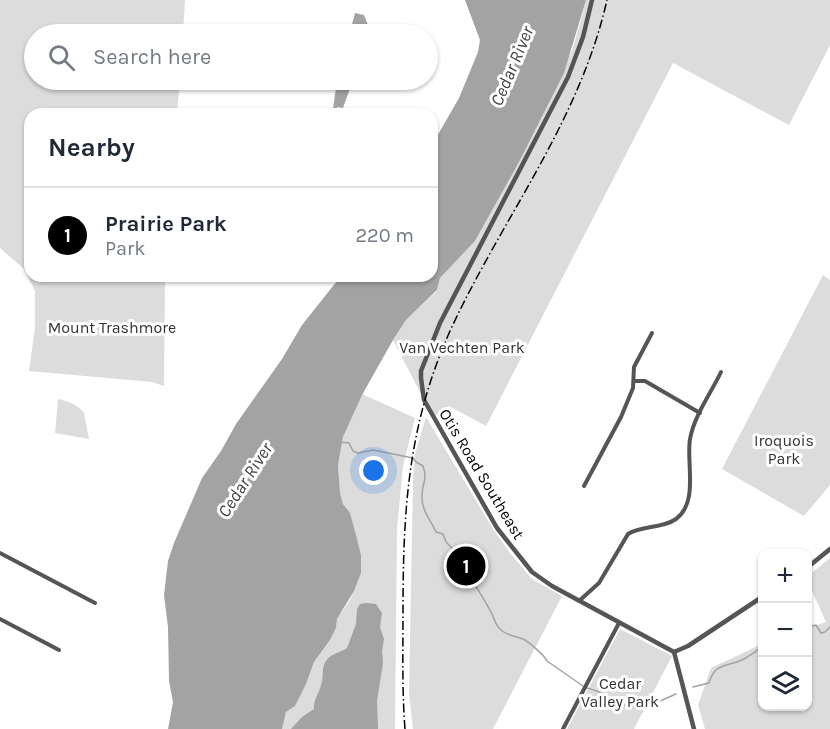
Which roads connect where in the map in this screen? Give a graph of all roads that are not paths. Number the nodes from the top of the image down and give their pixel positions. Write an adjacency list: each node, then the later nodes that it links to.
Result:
1 (592, 0): 11 (street, Otis Road Southeast)
2 (652, 333): 4 (street)
3 (721, 372): 5 (street)
4 (634, 381): 5 (street); 6 (street)
5 (700, 413): 11 (street)
6 (584, 486)
7 (830, 549): 9 (street)
8 (0, 553): 12 (street)
9 (812, 563)
10 (758, 600): 16 (street)
11 (579, 601): 14 (street, Otis Road Southeast)
12 (95, 603)
13 (0, 620): 15 (street)
14 (620, 623): 16 (street, Otis Road Southeast); 17 (street)
15 (59, 651)
16 (674, 652): 18 (street)
17 (564, 729)
18 (694, 729)

